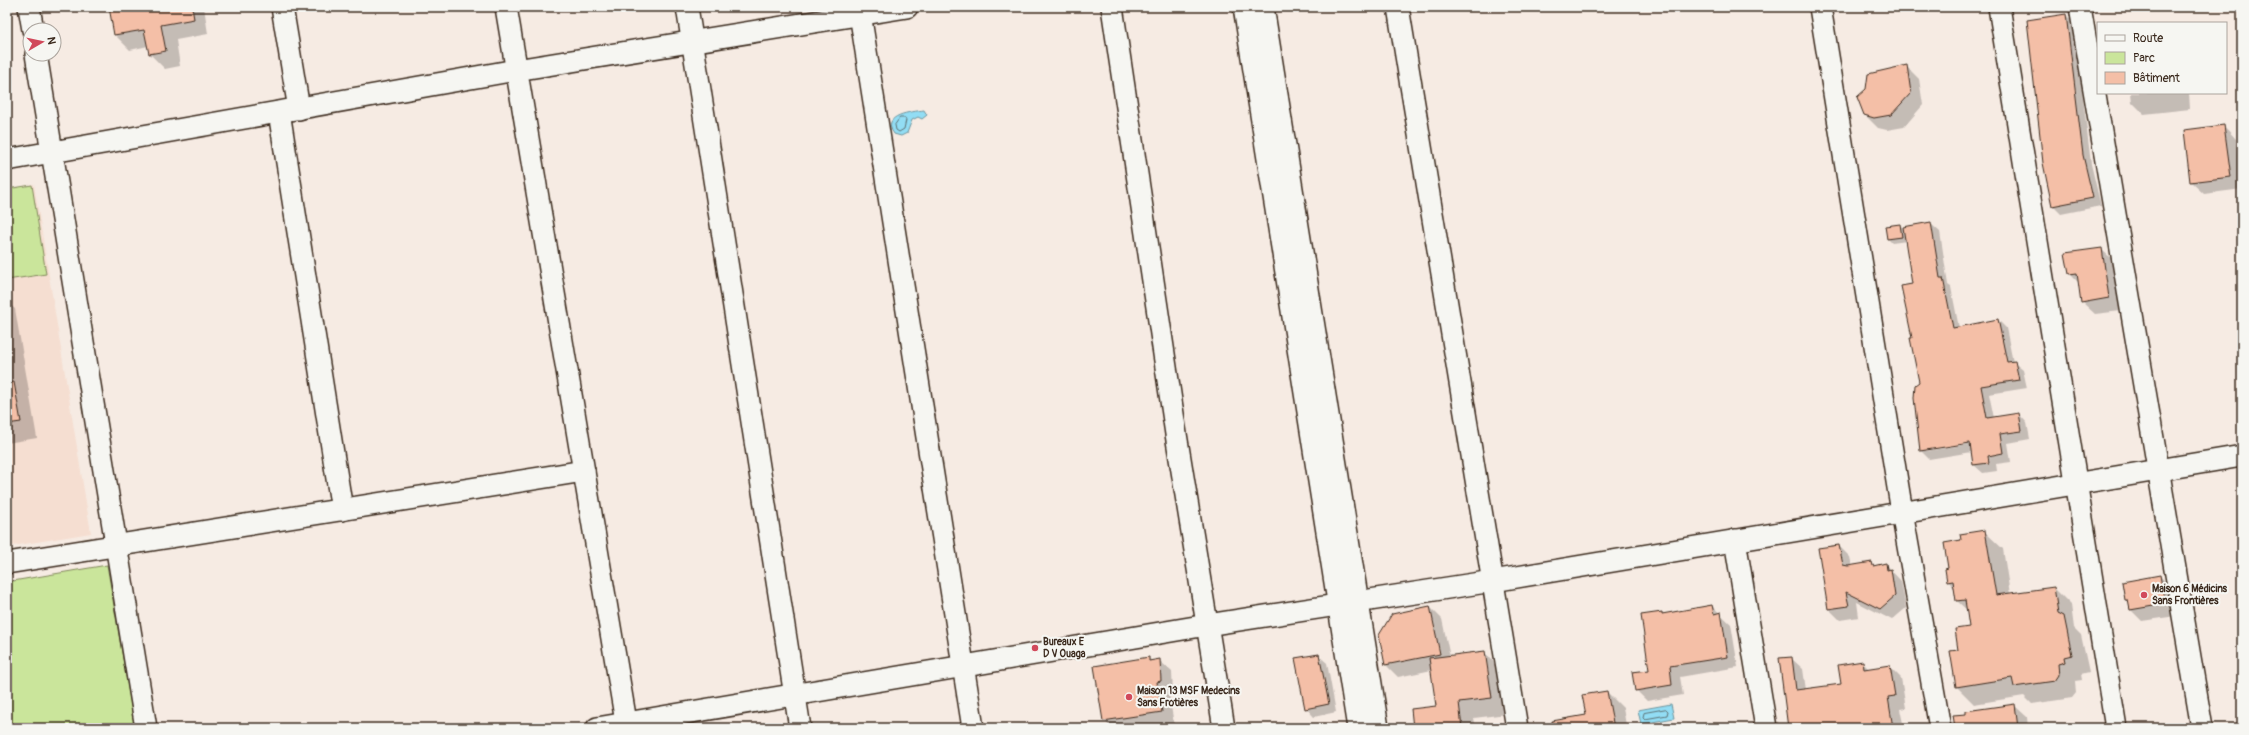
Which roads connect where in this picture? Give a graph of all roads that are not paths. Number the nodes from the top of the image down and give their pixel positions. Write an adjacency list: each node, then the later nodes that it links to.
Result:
1 (29, 7): 14 (street)
2 (282, 7): 18 (street)
3 (506, 7): 17 (street)
4 (687, 7): 15 (street)
5 (907, 7): 13 (street)
6 (1112, 7): 32 (street)
7 (1244, 7): 31 (street)
8 (1263, 7): 31 (street)
9 (1398, 7): 30 (street)
10 (1820, 7): 26 (street)
11 (1999, 7): 24 (street)
12 (2080, 7): 22 (street)
13 (860, 11): 15 (street); 33 (street)
14 (31, 22)
15 (693, 42): 17 (street); 34 (street)
16 (37, 62): 19 (street)
17 (516, 70): 18 (street); 23 (street)
18 (289, 111): 19 (street); 25 (street)
19 (53, 154): 20 (street); 28 (street)
20 (7, 160)
21 (2242, 456): 22 (street)
22 (2160, 469): 24 (street); 47 (street)
23 (584, 471): 25 (street); 35 (street)
24 (2076, 485): 26 (street); 46 (street)
25 (342, 510): 28 (street)
26 (1902, 512): 27 (street); 45 (street)
27 (1735, 540): 30 (street); 44 (street)
28 (116, 545): 29 (street); 36 (street)
29 (7, 562)
30 (1492, 581): 31 (street); 43 (street)
31 (1347, 604): 32 (street); 41 (street); 42 (street)
32 (1207, 626): 33 (street); 40 (street)
33 (963, 667): 34 (street); 39 (street)
34 (794, 695): 35 (street); 38 (street)
35 (627, 726): 37 (street)
36 (146, 728)
37 (597, 728)
38 (800, 728)
39 (973, 728)
40 (1224, 728)
41 (1358, 728)
42 (1378, 728)
43 (1517, 728)
44 (1766, 728)
45 (1940, 728)
46 (2116, 728)
47 (2202, 728)

